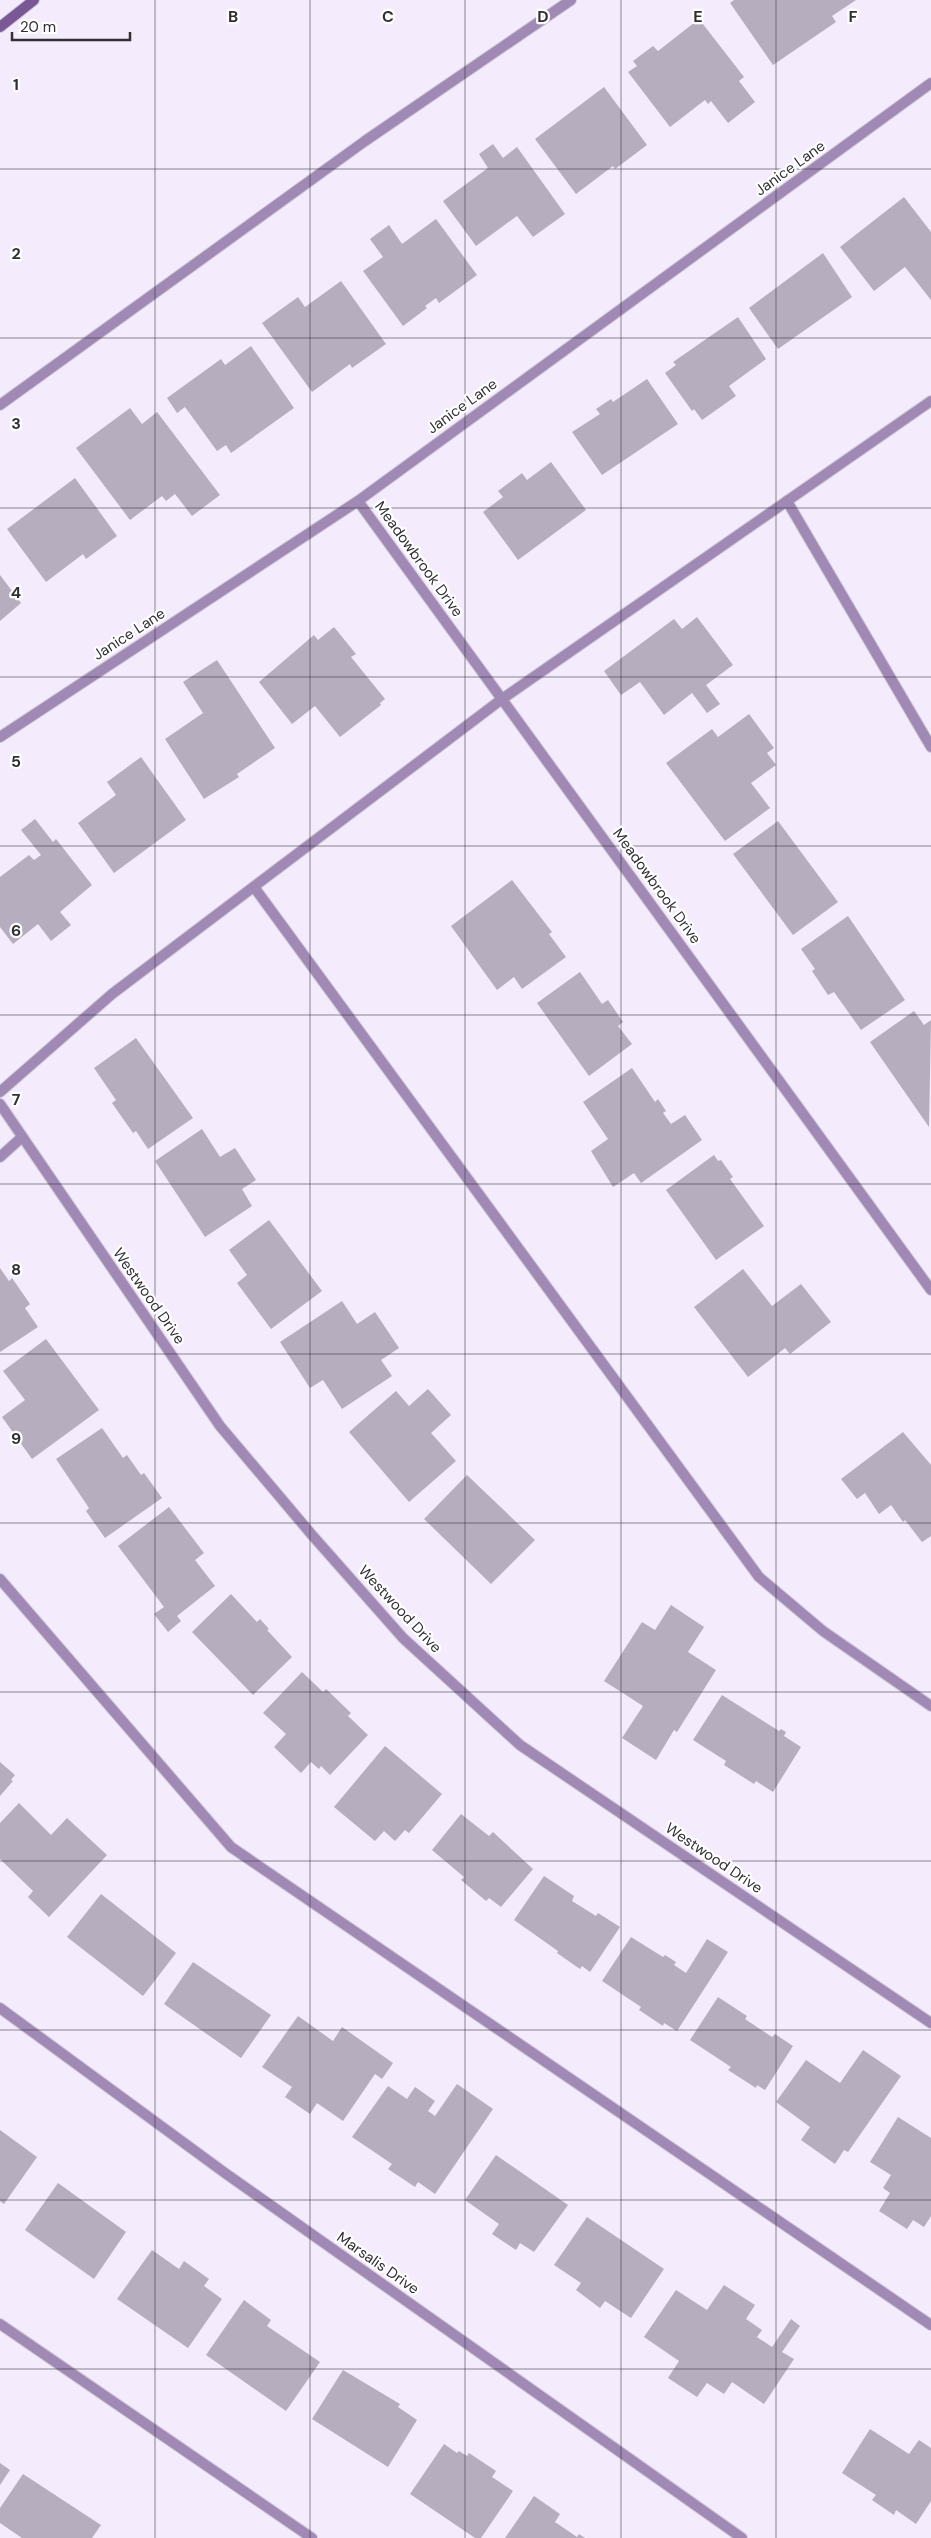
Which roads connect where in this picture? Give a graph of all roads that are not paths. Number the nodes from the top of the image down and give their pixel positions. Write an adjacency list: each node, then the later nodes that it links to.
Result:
1 (34, 0): 3 (main road)
2 (571, 0): 6 (street)
3 (0, 27)
4 (931, 83): 7 (street, Janice Lane)
5 (931, 401): 8 (street)
6 (0, 405)
7 (358, 501): 9 (street, Meadowbrook Drive); 10 (street, Janice Lane)
8 (787, 501): 9 (street); 11 (street)
9 (502, 699): 12 (street); 17 (street, Meadowbrook Drive)
10 (0, 737)
11 (931, 747)
12 (254, 887): 13 (street); 19 (street)
13 (0, 1092)
14 (0, 1104): 15 (street, Westwood Drive)
15 (21, 1138): 16 (street); 21 (street, Westwood Drive)
16 (0, 1156)
17 (931, 1290)
18 (0, 1579): 23 (street)
19 (931, 1706)
20 (0, 2008): 25 (street, Marsalis Drive)
21 (931, 2023)
22 (0, 2324): 24 (street)
23 (931, 2325)
24 (312, 2538)
25 (742, 2538)

